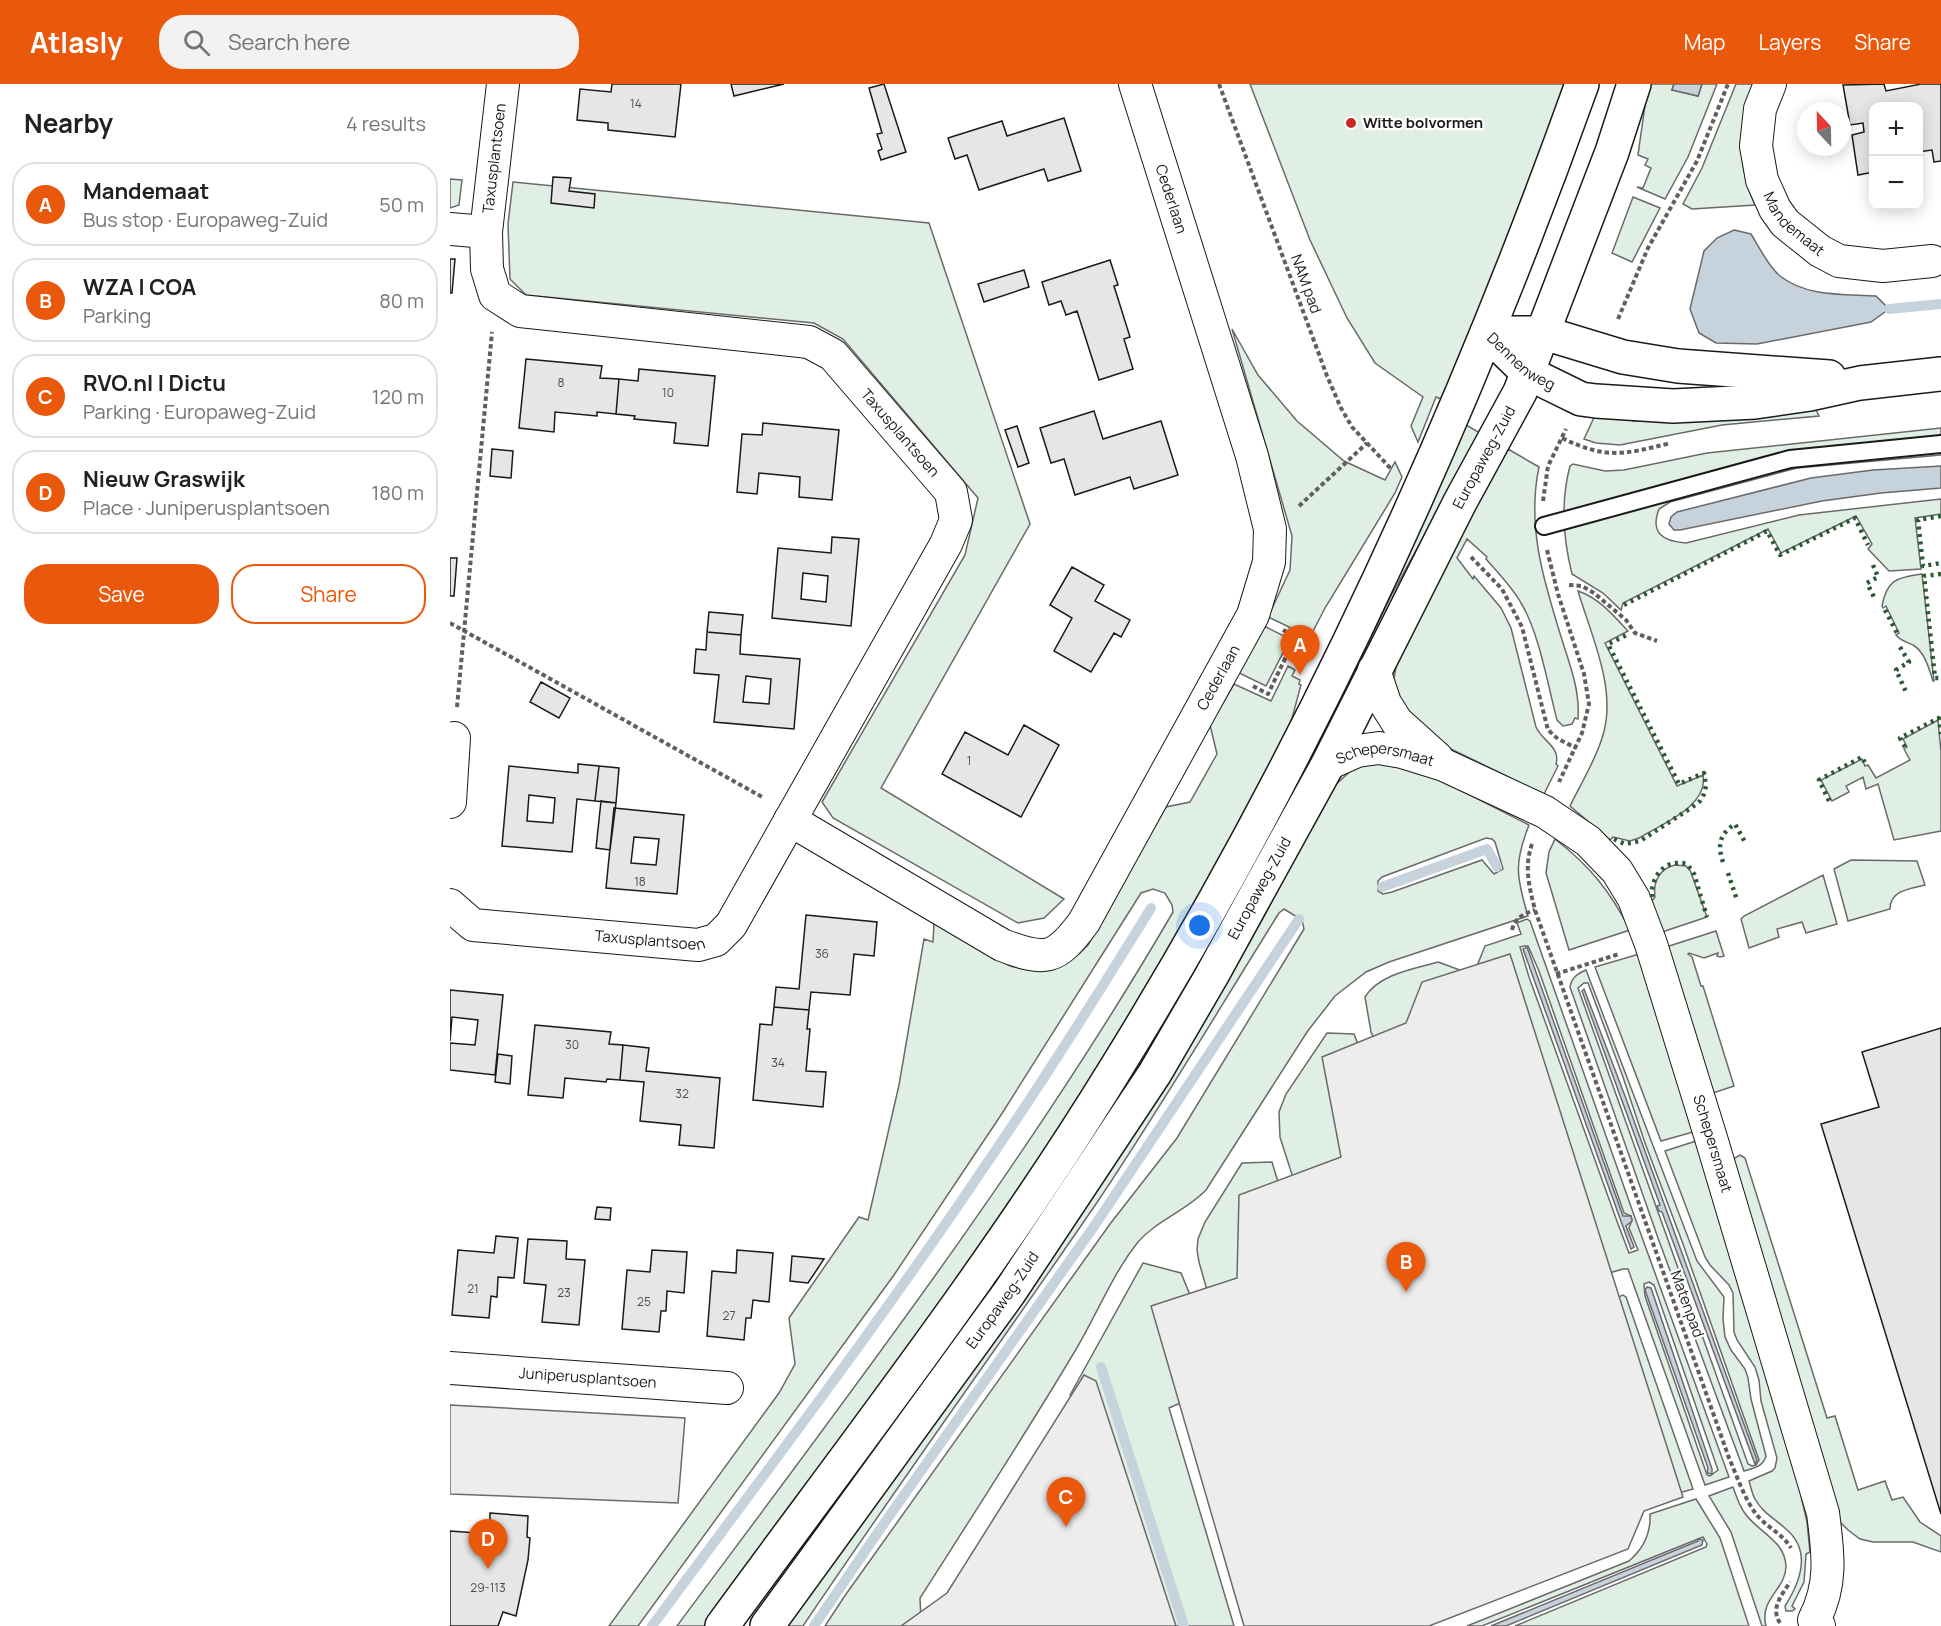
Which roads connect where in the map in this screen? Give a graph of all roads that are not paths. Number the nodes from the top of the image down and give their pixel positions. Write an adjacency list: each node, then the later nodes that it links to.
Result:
1 (503, 84): 7 (street, Taxusplantsoen)
2 (1135, 84): 21 (street, Cederlaan)
3 (1582, 84): 9 (main road)
4 (1634, 84): 10 (main road, Europaweg-Zuid)
5 (1770, 84): 8 (street, Mandemaat)
6 (450, 229): 7 (street, Taxusplantsoen)
7 (486, 232): 21 (street, Taxusplantsoen)
8 (1932, 261)
9 (1487, 333): 10 (main road, Dennenweg); 11 (main road, Dennenweg); 26 (main road)
10 (1544, 333): 11 (main road, Europaweg-Zuid); 13 (main road, Dennenweg)
11 (1528, 373): 13 (main road, Dennenweg); 16 (main road, Europaweg-Zuid)
12 (1941, 374): 13 (main road, Dennenweg)
13 (1860, 383)
14 (1941, 444): 15 (lane)
15 (1544, 526)
16 (1374, 670): 18 (main road, Europaweg-Zuid); 19 (street, Schepersmaat)
17 (454, 738): 20 (street)
18 (1328, 764): 19 (street, Schepersmaat); 27 (main road, Europaweg-Zuid)
19 (1444, 765): 25 (street, Schepersmaat)
20 (450, 802)
21 (790, 820): 22 (street, Taxusplantsoen)
22 (450, 905)
23 (450, 1368): 24 (street, Juniperusplantsoen)
24 (726, 1388)
25 (1814, 1624)
26 (722, 1626)
27 (767, 1626)

